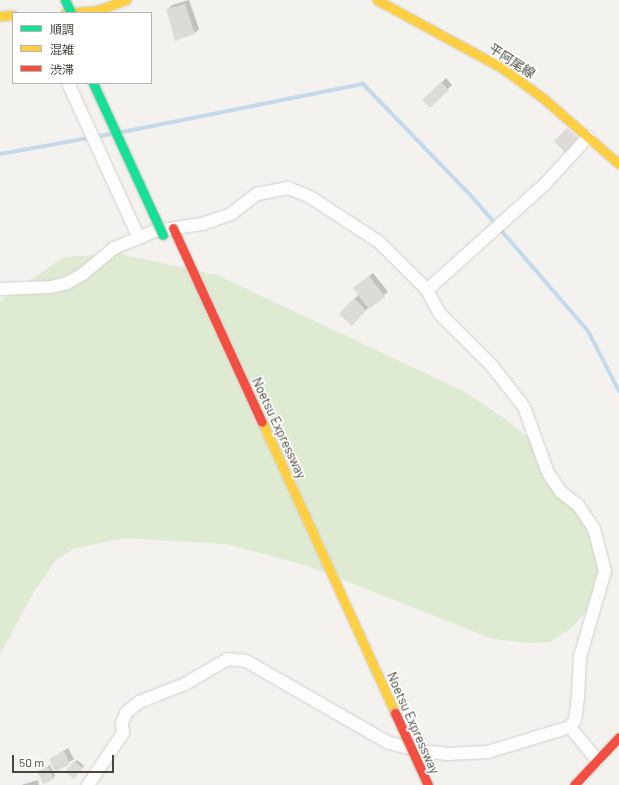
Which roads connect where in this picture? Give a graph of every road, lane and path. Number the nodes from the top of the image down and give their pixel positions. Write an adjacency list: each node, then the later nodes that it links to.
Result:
1 (55, 0): 5 (main road)
2 (65, 0): 6 (main road, bridge)
3 (126, 0): 7 (main road)
4 (377, 0): 12 (main road, 平阿尾線)
5 (61, 12)
6 (71, 12)
7 (76, 12)
8 (12, 15): 9 (main road)
9 (0, 16)
10 (68, 84): 15 (street)
11 (93, 84): 16 (main road, bridge)
12 (588, 137): 13 (main road, 平阿尾線); 18 (street)
13 (619, 164)
14 (171, 225): 25 (main road, Noetsu Expressway, bridge)
15 (139, 238): 17 (street); 18 (street)
16 (165, 238)
17 (0, 289)
18 (426, 290): 19 (street)
19 (570, 727): 23 (street); 24 (street)
20 (389, 730): 22 (main road, Noetsu Expressway)
21 (619, 737): 23 (main road)
22 (402, 757)
23 (597, 760): 26 (main road)
24 (88, 785)
25 (428, 785)
26 (574, 785)

